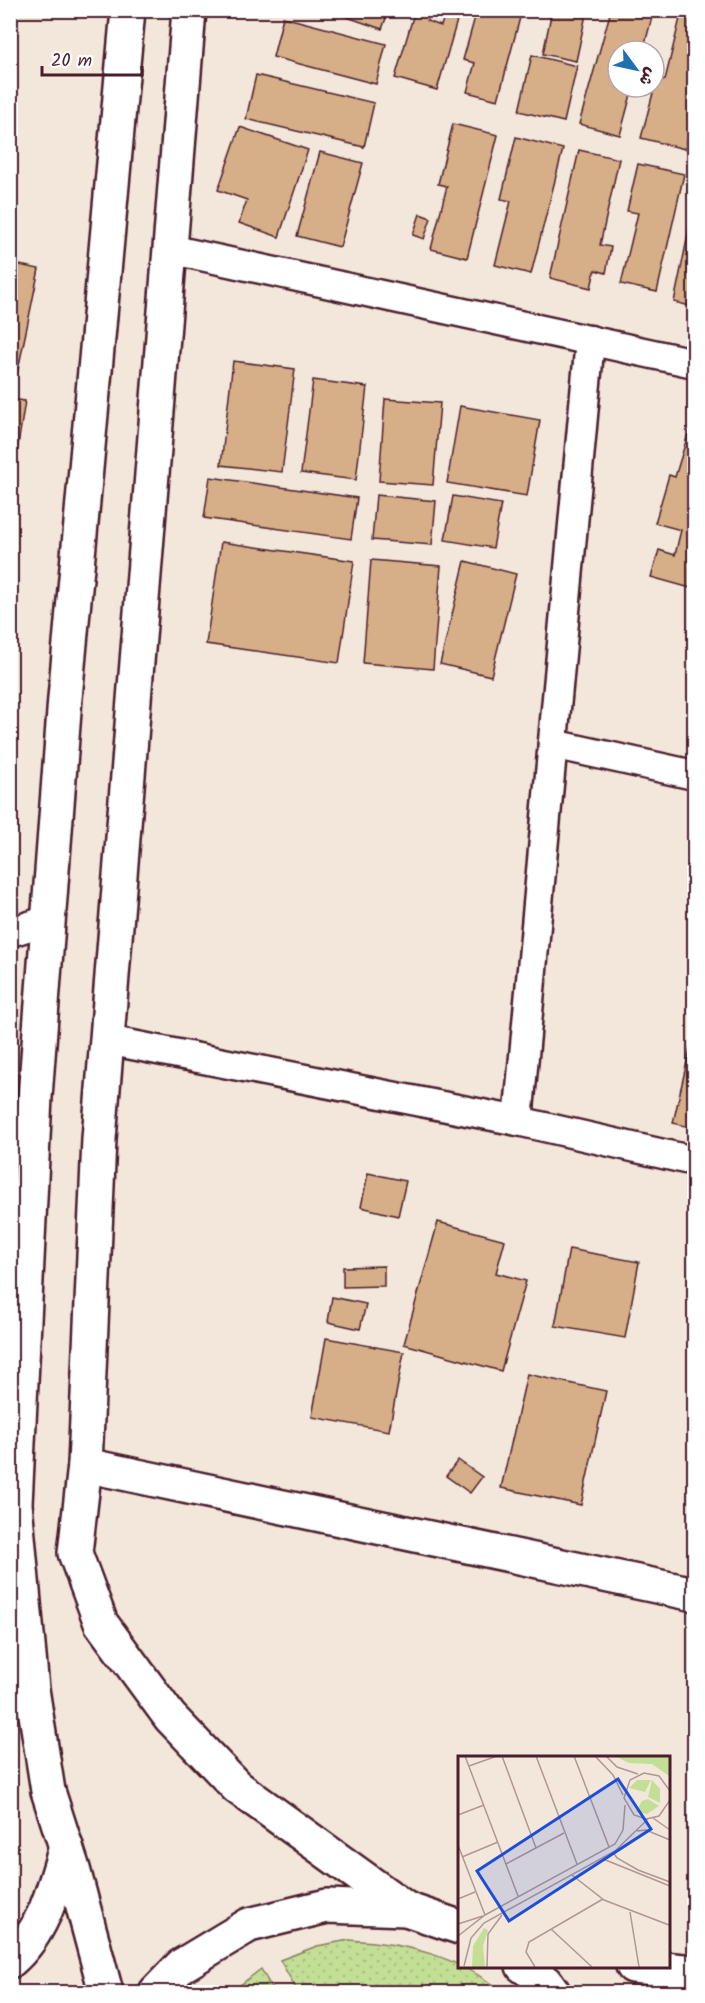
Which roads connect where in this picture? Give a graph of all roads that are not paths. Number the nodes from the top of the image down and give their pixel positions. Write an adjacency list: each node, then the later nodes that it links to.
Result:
1 (113, 10): 4 (main road)
2 (128, 10): 4 (main road)
3 (189, 10): 5 (main road)
4 (122, 68): 10 (main road)
5 (169, 249): 6 (street); 12 (main road)
6 (590, 340): 7 (street); 8 (street)
7 (694, 363)
8 (553, 744): 9 (street); 13 (street)
9 (694, 775)
10 (49, 920): 11 (street); 15 (main road)
11 (10, 932)
12 (107, 1040): 13 (street); 16 (main road)
13 (518, 1121): 14 (street)
14 (694, 1161)
15 (17, 1334): 17 (main road)
16 (85, 1465): 18 (main road); 20 (main road)
17 (13, 1486): 19 (main road)
18 (694, 1594)
19 (66, 1847): 22 (main road); 26 (main road)
20 (406, 1909): 21 (main road); 27 (main road)
21 (458, 1928)
22 (10, 1961)
23 (526, 1967): 28 (main road)
24 (650, 1967): 25 (main road)
25 (694, 1972)
26 (106, 1992)
27 (156, 1992)
28 (553, 1992)

